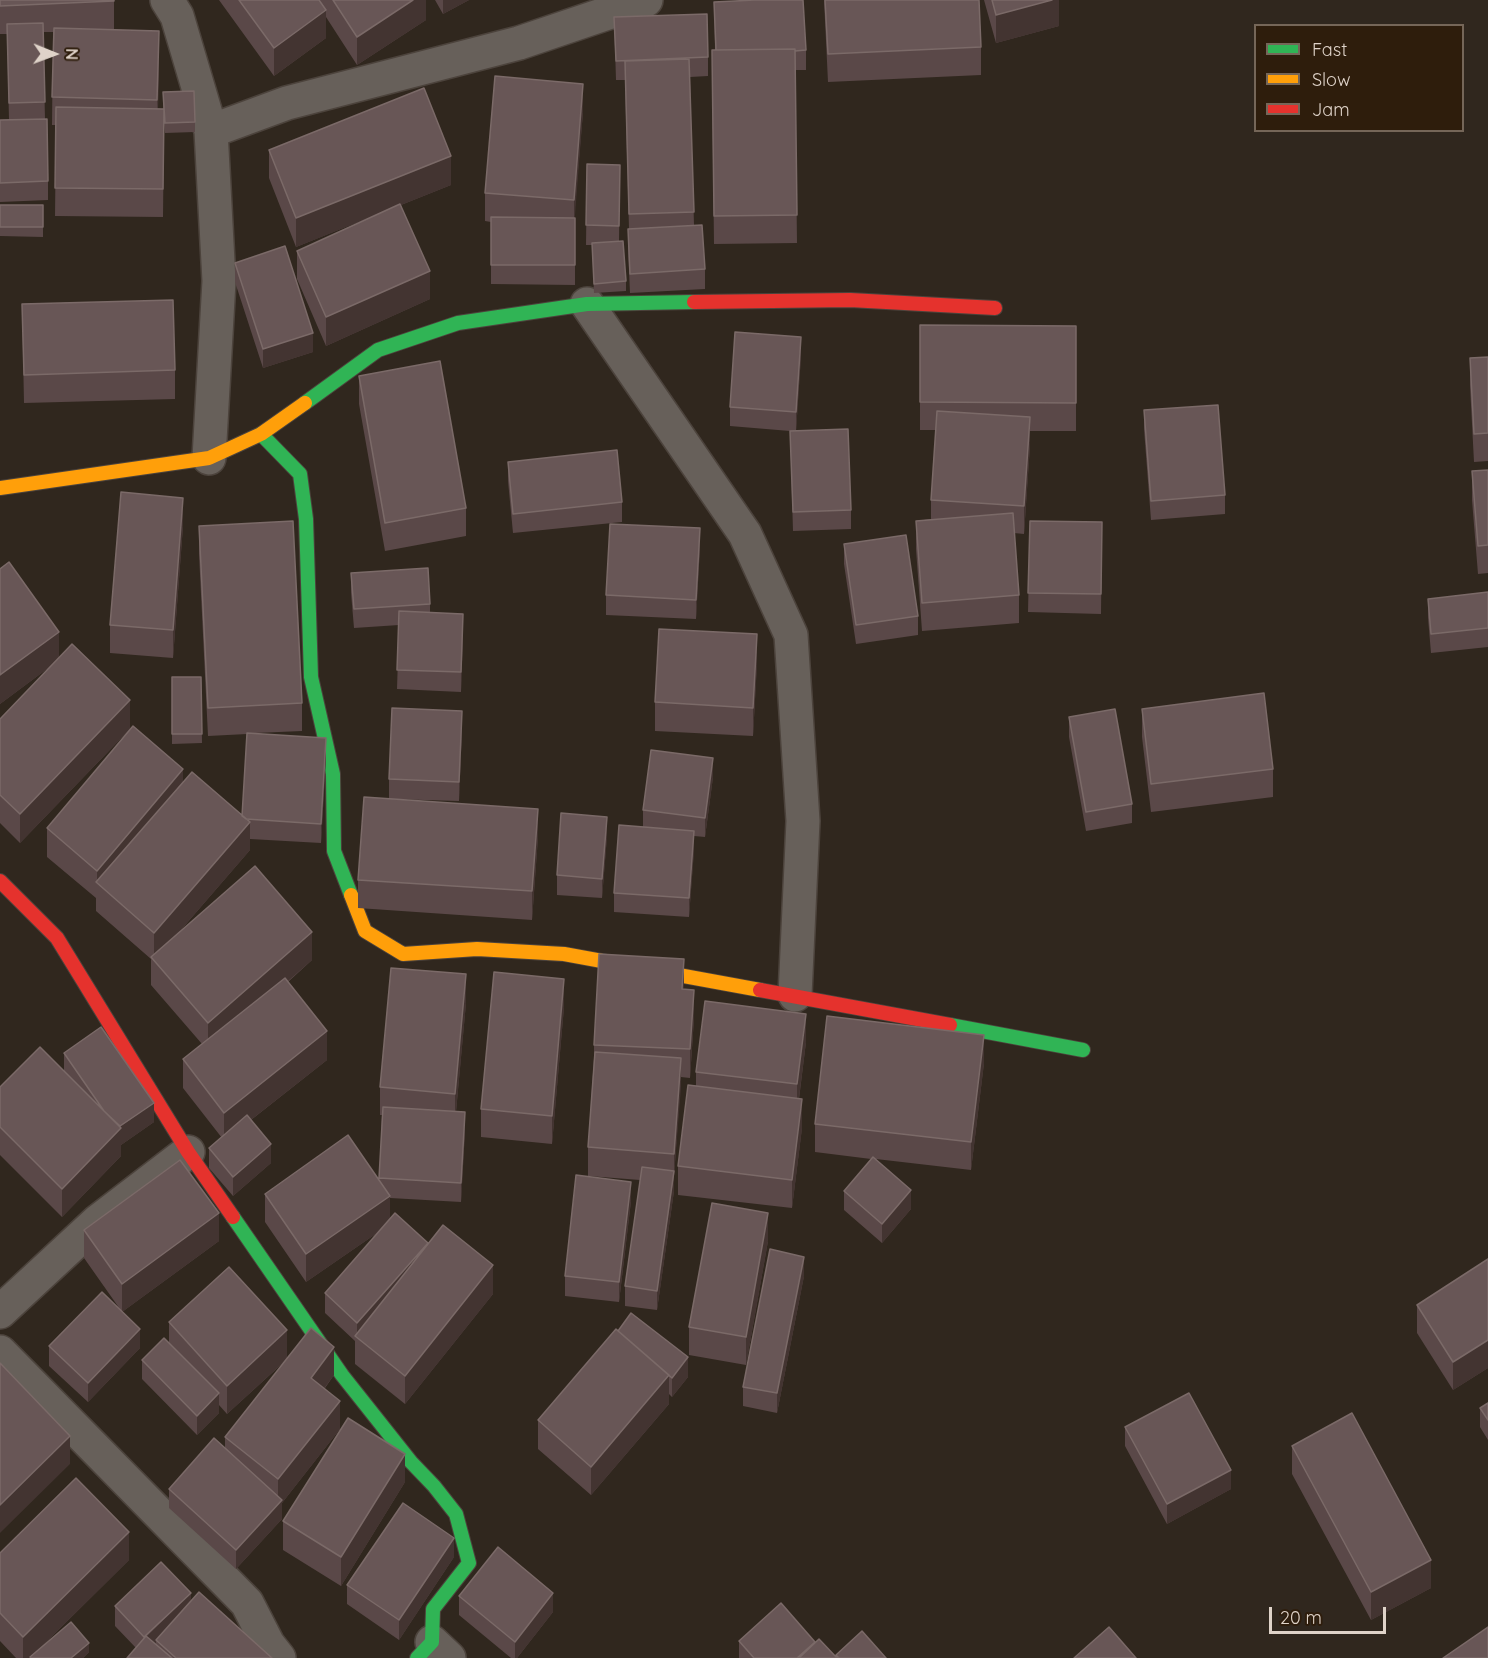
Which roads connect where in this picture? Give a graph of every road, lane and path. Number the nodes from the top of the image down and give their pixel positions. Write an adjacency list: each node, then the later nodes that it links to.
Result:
1 (167, 0): 3 (street)
2 (646, 0): 3 (street)
3 (211, 131): 7 (street)
4 (587, 303): 5 (street); 6 (street); 10 (street)
5 (995, 308)
6 (261, 434): 7 (street); 10 (street)
7 (209, 458): 8 (street)
8 (0, 488)
9 (0, 881): 12 (street)
10 (795, 995): 11 (street)
11 (1083, 1050)
12 (188, 1152): 13 (street); 15 (street)
13 (0, 1312)
14 (0, 1352): 16 (street)
15 (433, 1652)
16 (279, 1658)

